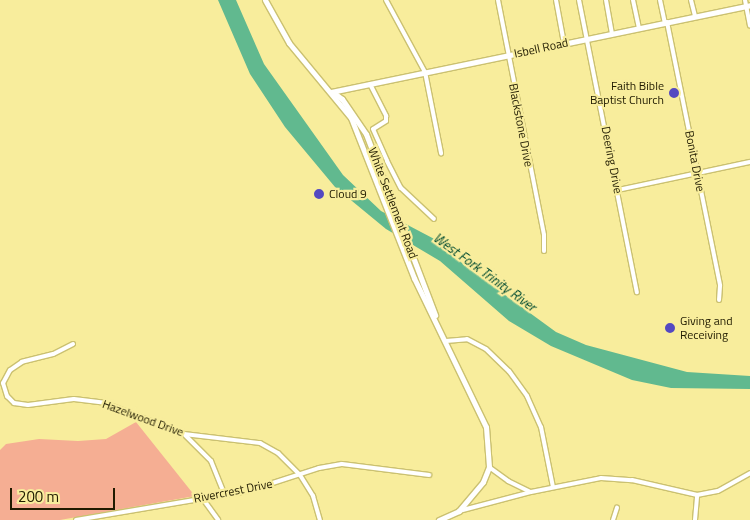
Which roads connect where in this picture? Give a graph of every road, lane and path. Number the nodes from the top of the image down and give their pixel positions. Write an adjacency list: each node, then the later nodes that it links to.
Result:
1 (265, 0): 21 (main road, White Settlement Road)
2 (386, 0): 19 (street)
3 (498, 0): 18 (street, Blackstone Drive)
4 (556, 0): 17 (street)
5 (579, 0): 16 (street, Deering Drive)
6 (606, 0): 15 (street)
7 (633, 0): 14 (street)
8 (660, 0): 12 (street, Bonita Drive)
9 (691, 0): 11 (street)
10 (747, 4): 11 (main road, Isbell Road); 13 (street)
11 (695, 16): 12 (main road, Isbell Road)
12 (666, 22): 14 (main road, Isbell Road); 24 (street, Bonita Drive)
13 (750, 26)
14 (639, 28): 15 (main road, Isbell Road)
15 (612, 34): 16 (main road, Isbell Road)
16 (587, 39): 17 (main road, Isbell Road); 25 (street, Deering Drive)
17 (564, 44): 18 (main road, Isbell Road)
18 (508, 55): 19 (main road, Isbell Road); 27 (street, Blackstone Drive)
19 (425, 72): 20 (main road, Isbell Road); 22 (street)
20 (370, 84): 21 (main road, Isbell Road); 26 (street)
21 (331, 92): 30 (main road, White Settlement Road); 30 (main road, White Settlement Road)
22 (442, 153)
23 (750, 162): 24 (street)
24 (697, 173): 25 (street); 29 (street, Bonita Drive)
25 (618, 190): 28 (street, Deering Drive)
26 (434, 218)
27 (544, 251)
28 (637, 292)
29 (719, 300)
30 (438, 325): 31 (main road, White Settlement Road)
31 (446, 341): 34 (main road, White Settlement Road); 38 (street)
32 (73, 344): 33 (street, Hazelwood Drive)
33 (184, 434): 36 (street, Hazelwood Drive); 40 (street)
34 (489, 467): 39 (street); 44 (main road)
35 (750, 473): 41 (street)
36 (300, 475): 37 (street, Rivercrest Drive); 40 (street, Rivercrest Drive); 47 (street, Hazelwood Drive)
37 (429, 475)
38 (553, 487): 39 (street); 41 (street)
39 (531, 492): 44 (street)
40 (224, 494): 42 (street, Rivercrest Drive)
41 (697, 495): 50 (street)
42 (203, 498): 45 (street, Rivercrest Drive); 46 (street)
43 (617, 508): 49 (street)
44 (458, 511): 48 (main road)
45 (76, 520)
46 (218, 520)
47 (320, 520)
48 (439, 520)
49 (613, 520)
50 (695, 520)

